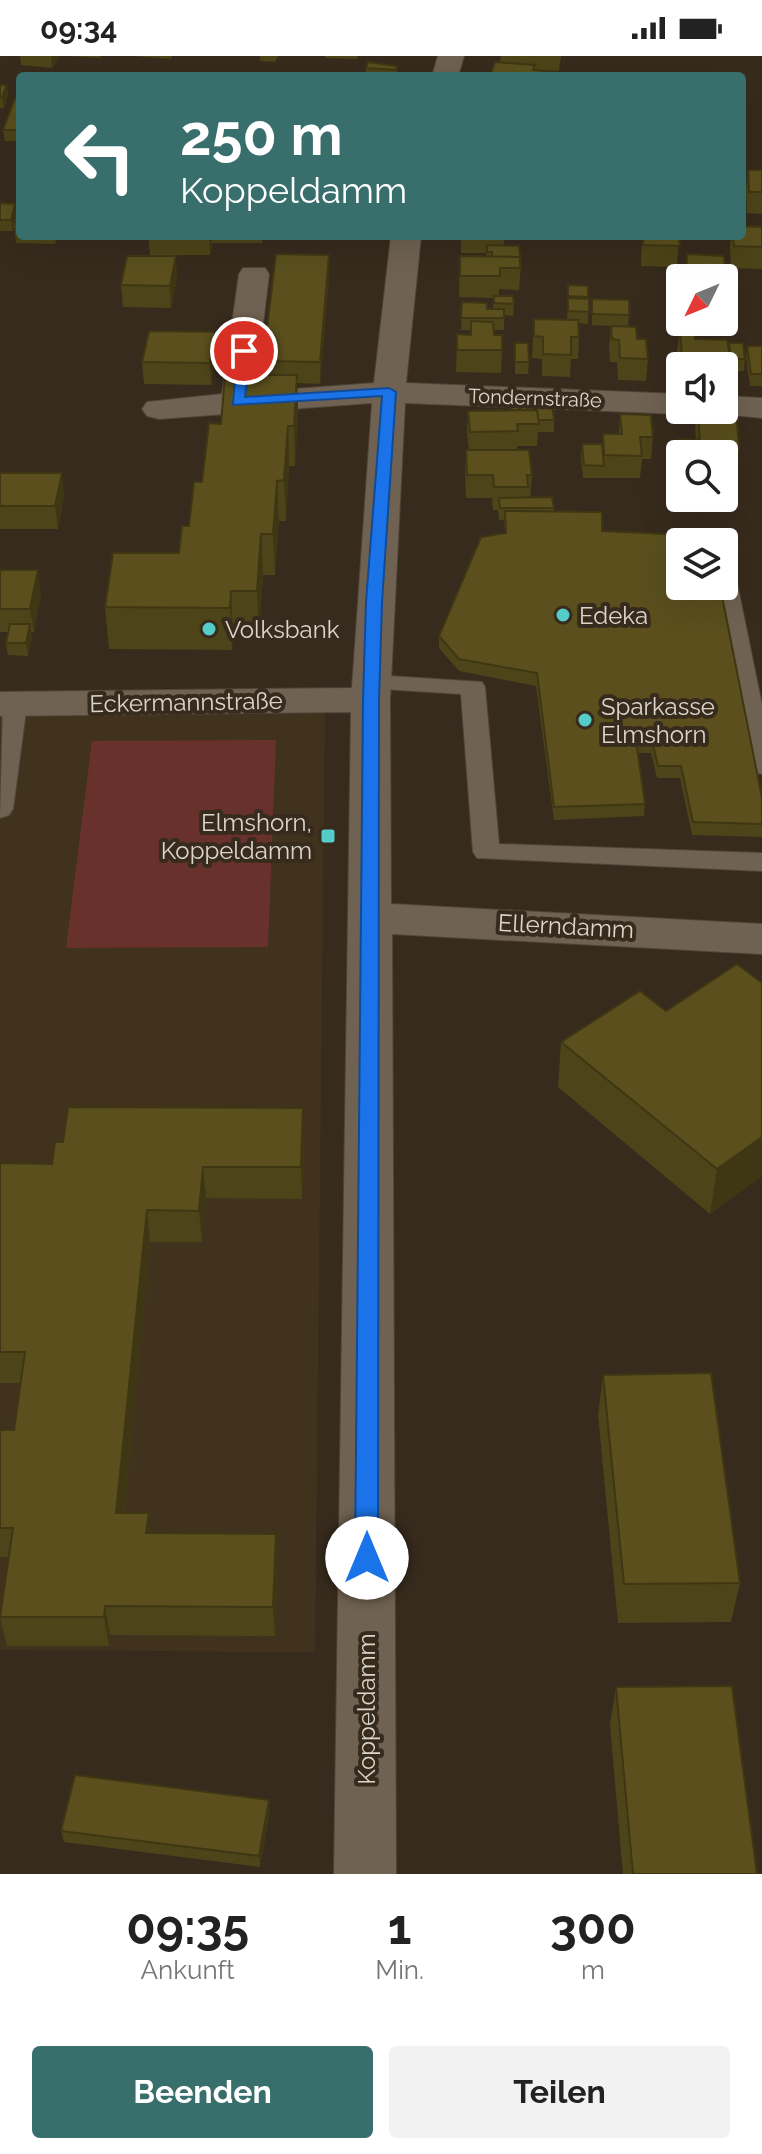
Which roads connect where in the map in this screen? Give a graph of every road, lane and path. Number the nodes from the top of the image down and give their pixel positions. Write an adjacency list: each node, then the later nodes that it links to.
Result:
1 (406, 240): 3 (street, Koppeldamm)
2 (254, 274): 4 (street)
3 (389, 392): 4 (street); 5 (street, Tondernstraße); 10 (street, Koppeldamm)
4 (237, 402): 8 (street)
5 (666, 403)
6 (738, 407): 7 (street)
7 (762, 408)
8 (159, 409)
9 (728, 600): 12 (lane)
10 (372, 691): 11 (street, Eckermannstraße); 14 (lane); 15 (street, Koppeldamm)
11 (8, 704): 13 (lane)
12 (762, 766)
13 (0, 809)
14 (762, 862)
15 (370, 918): 16 (street, Ellerndamm); 17 (street, Koppeldamm)
16 (762, 939)
17 (365, 1874)

